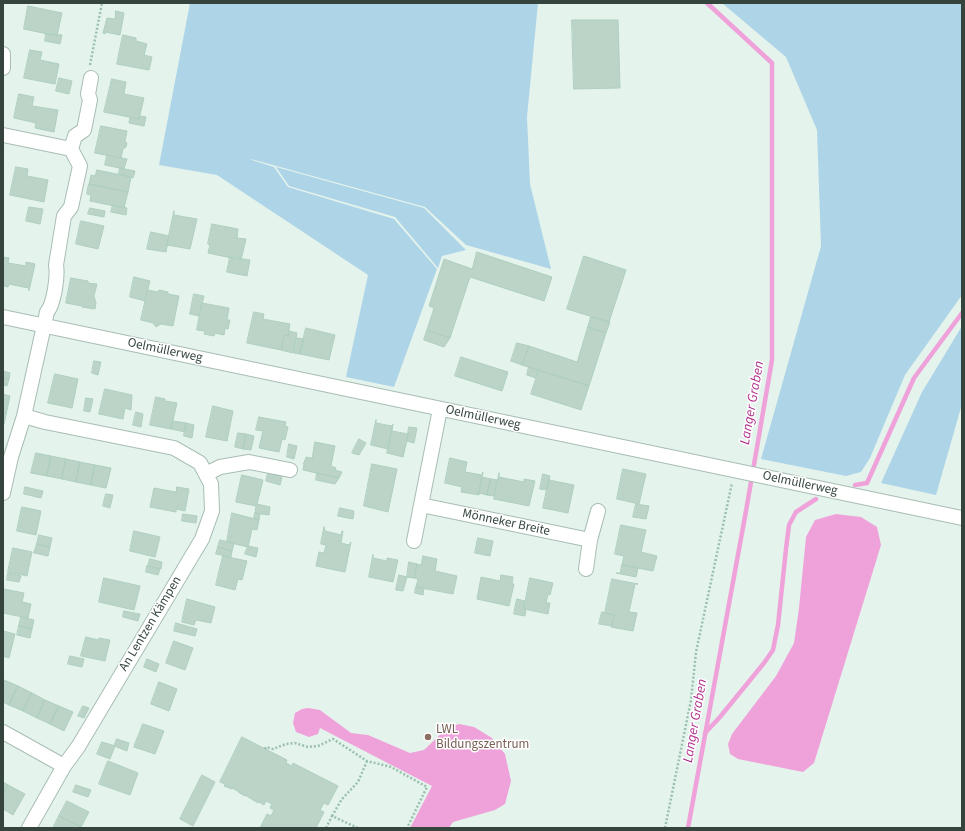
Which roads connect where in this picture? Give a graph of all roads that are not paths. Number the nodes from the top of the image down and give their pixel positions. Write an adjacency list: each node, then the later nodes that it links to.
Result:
1 (3, 54): 2 (street)
2 (3, 68)
3 (91, 78): 5 (street)
4 (3, 135): 5 (street)
5 (71, 149): 7 (street)
6 (3, 317): 7 (street, Oelmüllerweg)
7 (45, 326): 8 (street, Oelmüllerweg); 9 (street)
8 (440, 409): 13 (street); 15 (street, Oelmüllerweg)
9 (24, 416): 11 (street, An Lentzen Kämpen); 12 (street)
10 (290, 470): 11 (street)
11 (206, 474): 20 (street, An Lentzen Kämpen)
12 (3, 493)
13 (421, 505): 16 (street, Mönneker Breite); 17 (street)
14 (598, 511): 16 (street)
15 (962, 518)
16 (590, 540): 18 (street)
17 (414, 541)
18 (586, 569)
19 (3, 732): 20 (street)
20 (64, 766): 21 (street, An Lentzen Kämpen)
21 (29, 828)

